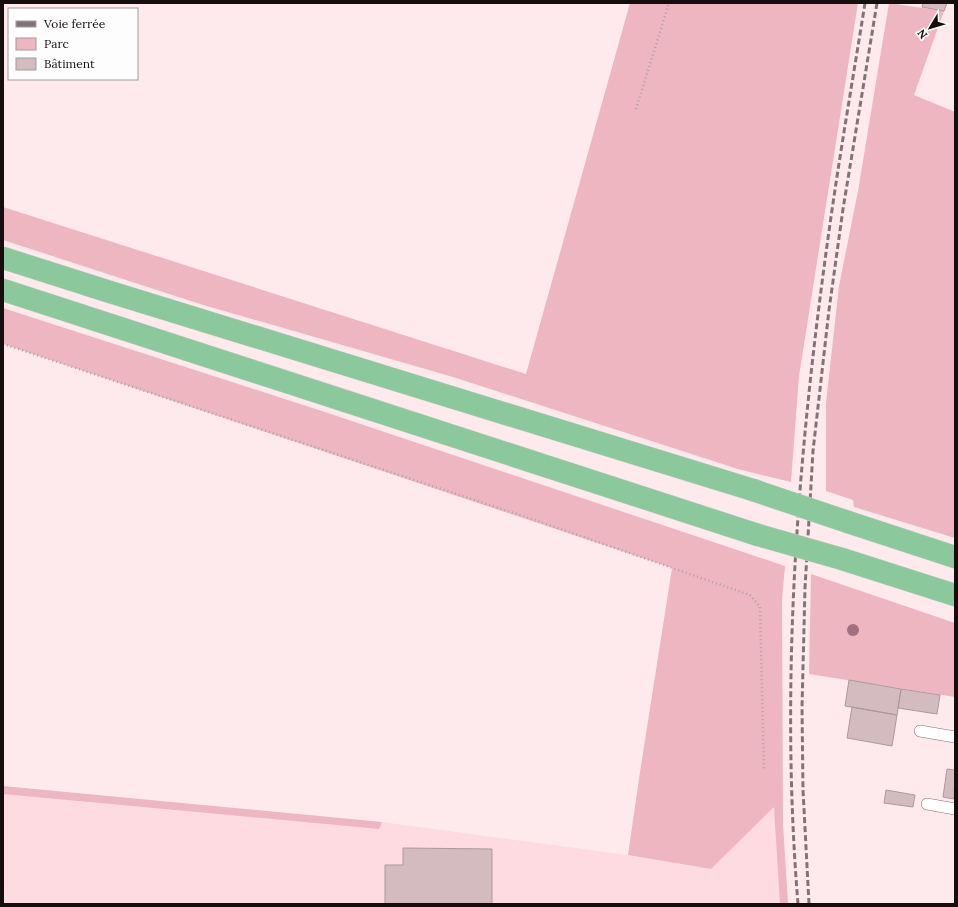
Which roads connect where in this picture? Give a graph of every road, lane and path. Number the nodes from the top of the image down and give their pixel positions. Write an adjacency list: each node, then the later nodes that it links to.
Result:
1 (669, 3): 2 (path)
2 (636, 109)
3 (3, 258): 6 (highway, bridge)
4 (3, 290): 7 (highway, bridge)
5 (3, 344): 10 (path)
6 (955, 557)
7 (955, 595)
8 (920, 731): 9 (lane)
9 (955, 737)
10 (764, 772)
11 (927, 804): 12 (lane)
12 (955, 809)

